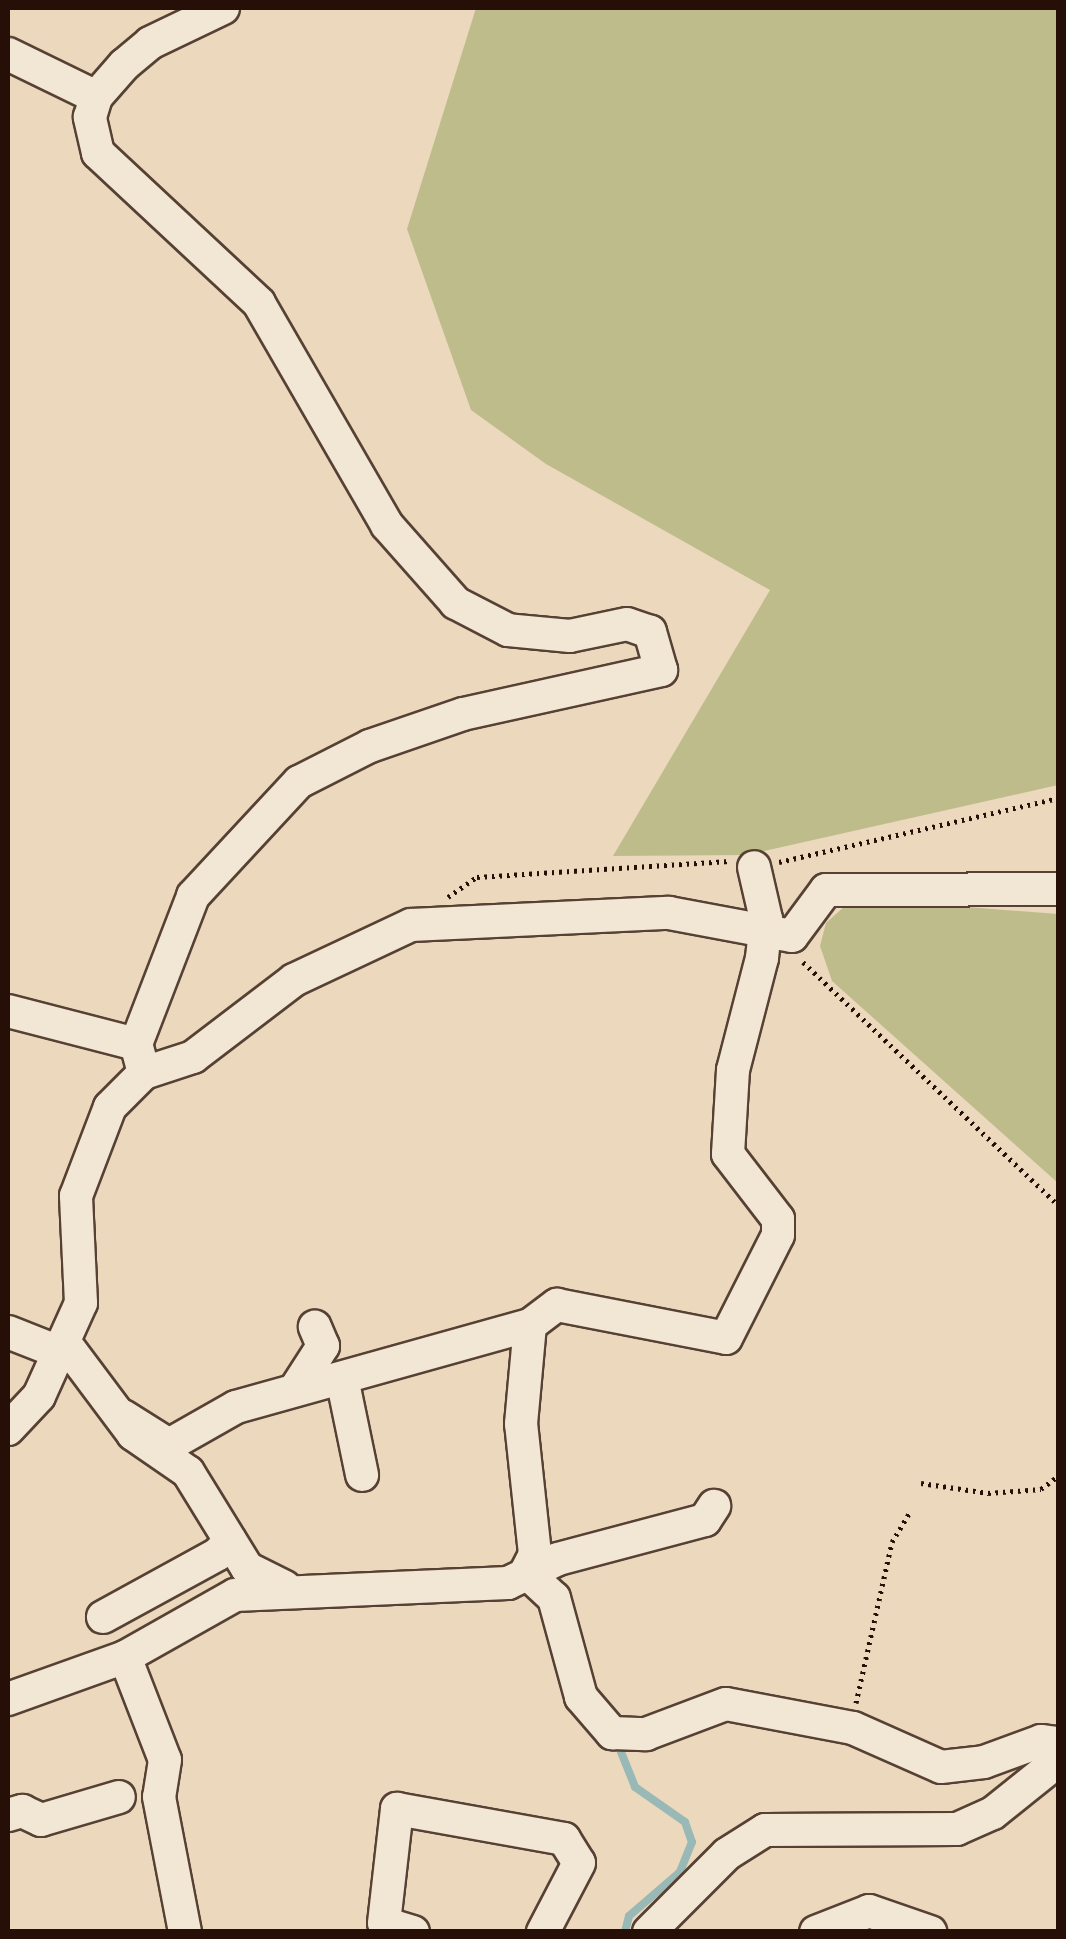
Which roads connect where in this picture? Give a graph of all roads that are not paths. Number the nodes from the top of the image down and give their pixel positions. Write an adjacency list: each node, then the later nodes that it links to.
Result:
1 (223, 8): 3 (street)
2 (8, 54): 3 (street)
3 (96, 97): 8 (street)
4 (754, 867): 6 (street)
5 (1058, 888): 6 (street)
6 (779, 934): 8 (street); 9 (street)
7 (8, 1012): 8 (street)
8 (140, 1059): 12 (street)
9 (530, 1325): 13 (street); 20 (street)
10 (315, 1327): 14 (street)
11 (8, 1332): 12 (street)
12 (63, 1348): 15 (street); 16 (street)
13 (342, 1378): 14 (street); 17 (street)
14 (296, 1388): 15 (street)
15 (123, 1416): 19 (street)
16 (8, 1429)
17 (362, 1475)
18 (714, 1506): 20 (street)
19 (230, 1540): 21 (street); 22 (street)
20 (526, 1572): 21 (street); 25 (street)
21 (289, 1589): 23 (street)
22 (103, 1617)
23 (125, 1658): 24 (street); 29 (street)
24 (8, 1699)
25 (1058, 1742)
26 (1058, 1761): 32 (street)
27 (119, 1797): 28 (street)
28 (8, 1815)
29 (184, 1926)
30 (414, 1932): 31 (street)
31 (543, 1932)
32 (648, 1932)
33 (816, 1932): 34 (street)
34 (930, 1932)

